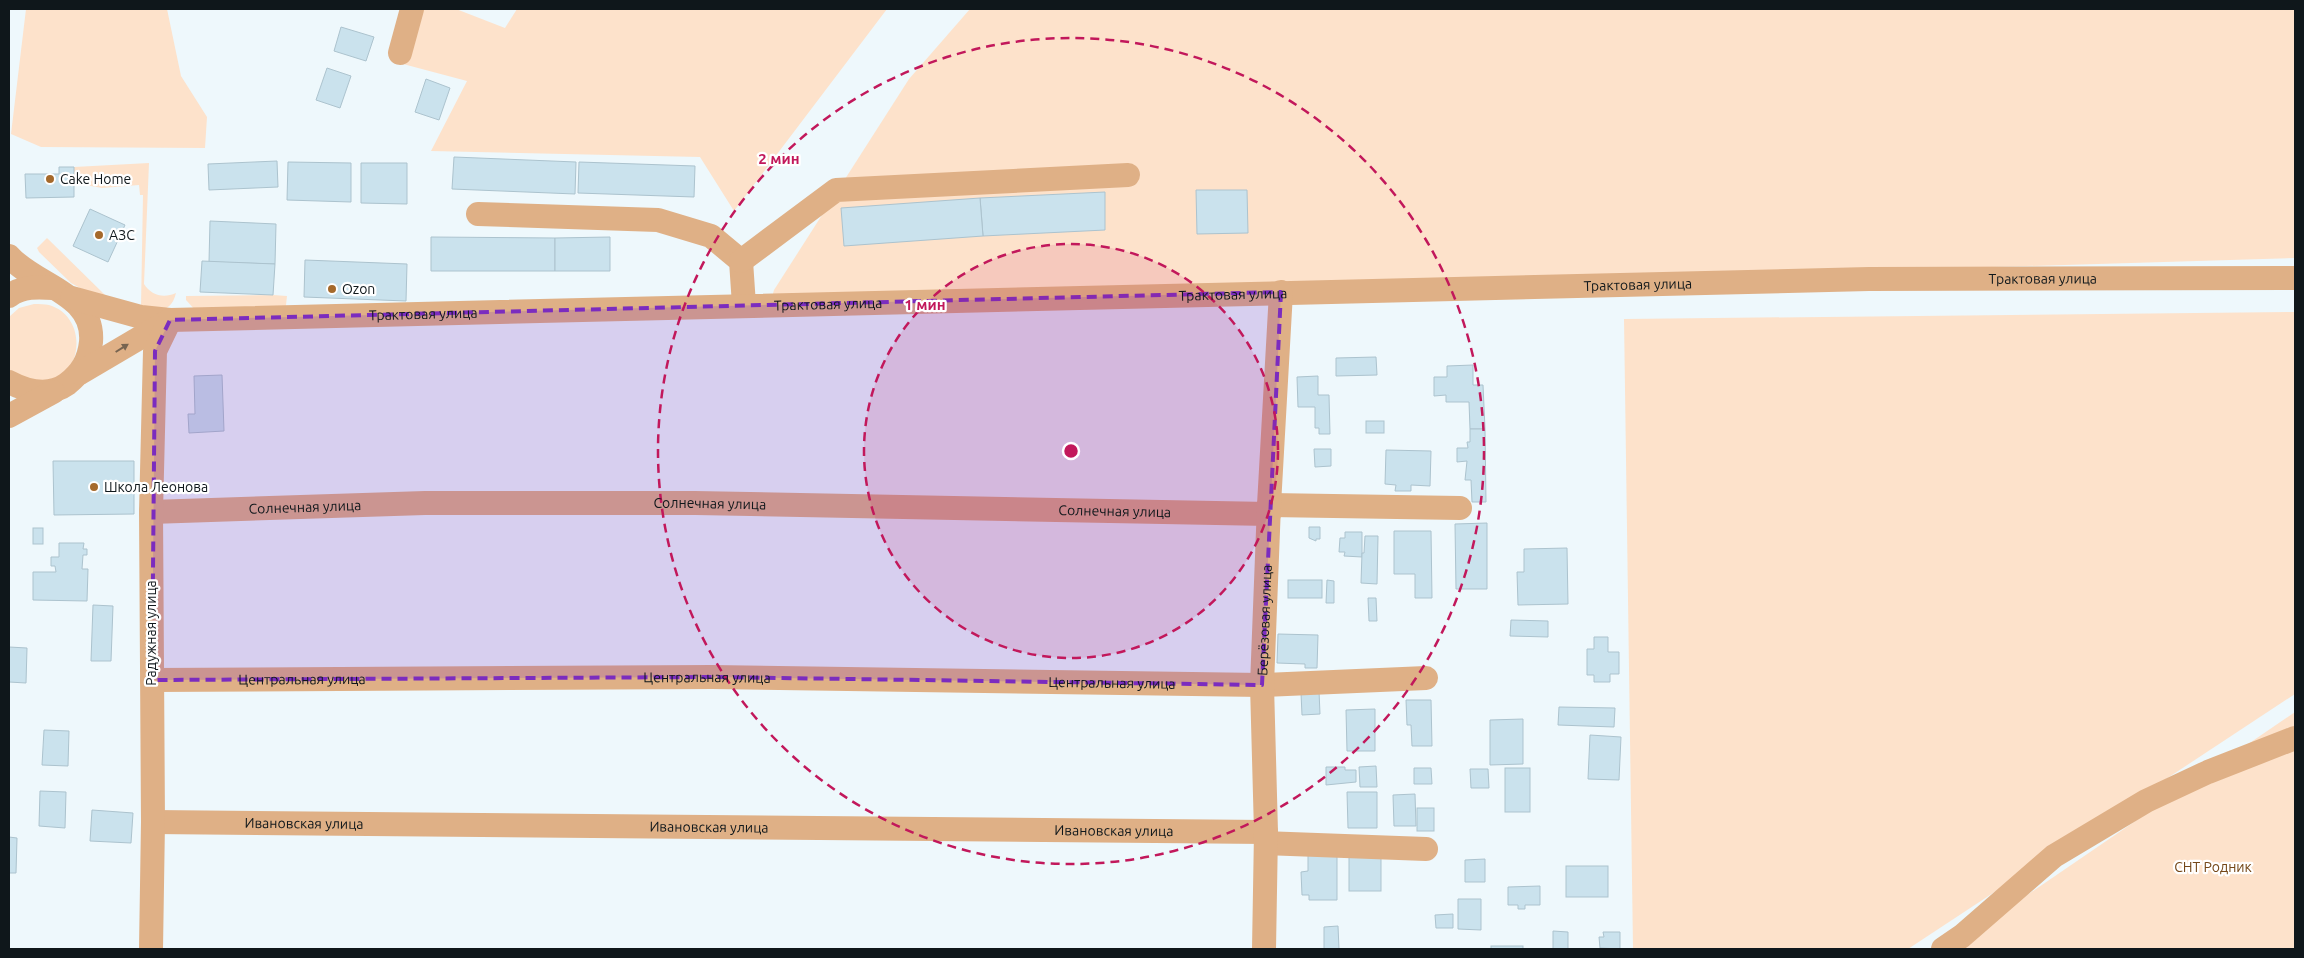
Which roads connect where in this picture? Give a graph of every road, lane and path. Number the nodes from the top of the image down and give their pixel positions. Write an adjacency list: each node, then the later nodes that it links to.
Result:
1 (412, 9): 2 (street)
2 (400, 53)
3 (1128, 175): 6 (street)
4 (478, 214): 6 (street)
5 (9, 256): 9 (street)
6 (741, 261): 11 (street)
7 (2295, 278): 8 (street, Трактовая улица)
8 (1281, 292): 11 (street, Трактовая улица); 17 (street, Берёзовая улица)
9 (63, 293): 10 (street); 12 (street, Трактовая улица); 13 (street)
10 (9, 296)
11 (744, 305): 12 (street, Трактовая улица)
12 (170, 320): 13 (street, Трактовая улица, one-way to 12); 18 (street, Радужная улица)
13 (72, 379): 14 (street); 15 (street, Трактовая улица)
14 (9, 382)
15 (9, 416)
16 (1460, 508): 17 (street, Солнечная улица)
17 (1269, 509): 18 (street, Солнечная улица); 21 (street, Берёзовая улица)
18 (151, 512): 20 (street, Радужная улица)
19 (1426, 678): 21 (street, Центральная улица)
20 (152, 680): 21 (street, Центральная улица); 23 (street, Радужная улица)
21 (1262, 685): 24 (street, Берёзовая улица)
22 (2295, 738): 28 (street)
23 (153, 822): 24 (street, Ивановская улица); 26 (street, Радужная улица)
24 (1266, 837): 25 (street, Ивановская улица); 27 (street, Берёзовая улица)
25 (1426, 849)
26 (151, 949)
27 (1264, 949)
28 (1943, 949)

